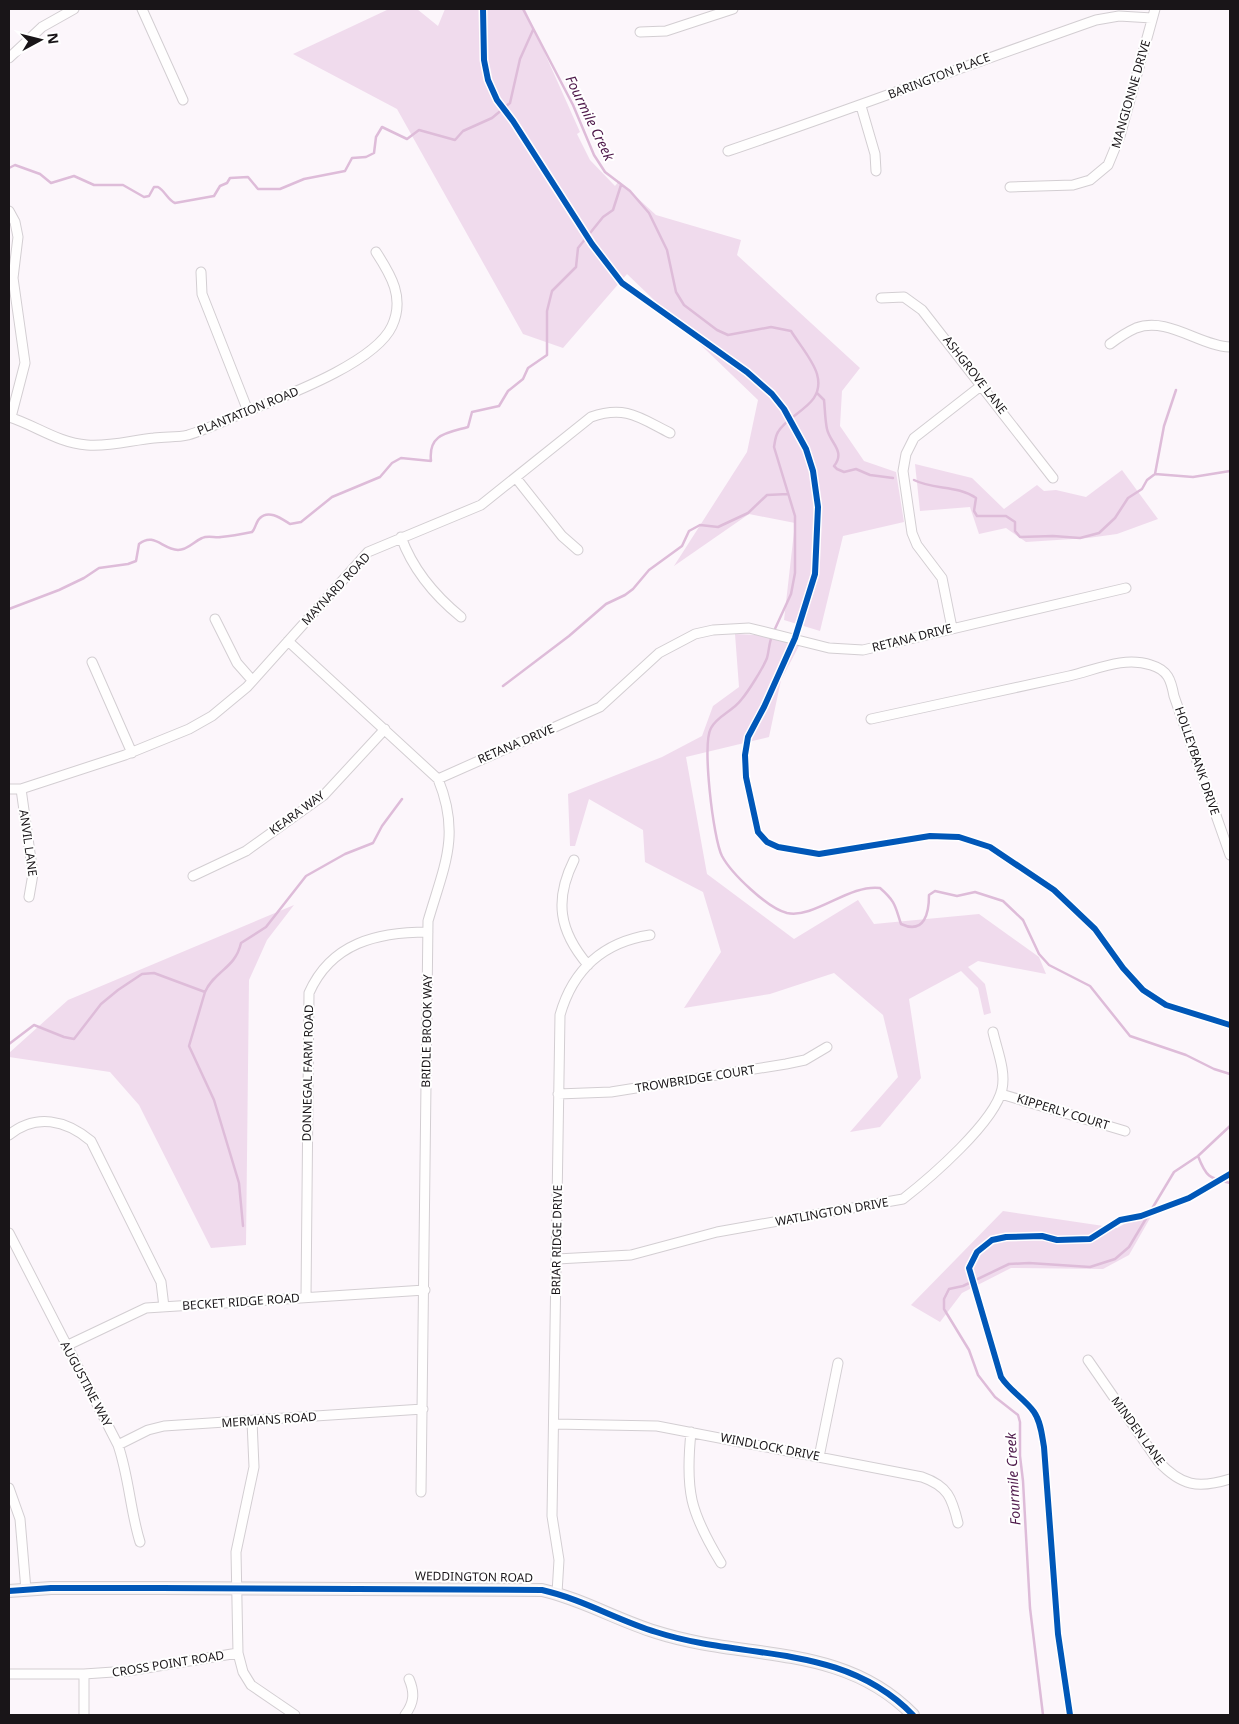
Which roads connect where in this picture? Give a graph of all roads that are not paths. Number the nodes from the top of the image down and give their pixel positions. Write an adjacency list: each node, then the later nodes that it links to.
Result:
1 (74, 9): 7 (street)
2 (142, 9): 8 (street)
3 (733, 9): 4 (street)
4 (719, 11): 6 (street)
5 (1154, 13): 9 (street, BARINGTON PLACE); 12 (street, MANGIONNE DRIVE)
6 (640, 32)
7 (9, 58)
8 (184, 100)
9 (861, 106): 10 (street, BARINGTON PLACE); 11 (street)
10 (728, 151)
11 (876, 171)
12 (1010, 187)
13 (9, 211): 21 (street)
14 (376, 252): 20 (street, PLANTATION ROAD)
15 (202, 272): 20 (street)
16 (881, 298): 19 (street, ASHGROVE LANE)
17 (1110, 344): 18 (street)
18 (1230, 347)
19 (982, 385): 24 (street, ASHGROVE LANE); 30 (street)
20 (248, 411): 21 (street, PLANTATION ROAD)
21 (10, 417)
22 (670, 433): 23 (street, MAYNARD ROAD)
23 (516, 478): 25 (street, MAYNARD ROAD); 26 (street)
24 (1052, 478)
25 (401, 537): 28 (street); 31 (street, MAYNARD ROAD)
26 (578, 550)
27 (1126, 588): 30 (street, RETANA DRIVE)
28 (461, 617)
29 (215, 619): 33 (street)
30 (952, 628): 37 (street, RETANA DRIVE)
31 (288, 641): 33 (street, MAYNARD ROAD); 35 (street, BRIDLE BROOK WAY)
32 (92, 662): 36 (street)
33 (252, 680): 36 (street, MAYNARD ROAD)
34 (871, 719): 40 (street, HOLLEYBANK DRIVE)
35 (386, 729): 37 (street, BRIDLE BROOK WAY); 42 (street, KEARA WAY)
36 (132, 753): 39 (street, MAYNARD ROAD)
37 (438, 779): 44 (street, BRIDLE BROOK WAY)
38 (9, 788): 39 (street, MAYNARD ROAD)
39 (21, 789): 43 (street, ANVIL LANE)
40 (1230, 855)
41 (574, 860): 46 (street)
42 (193, 876)
43 (30, 897)
44 (428, 932): 55 (street, BRIDLE BROOK WAY); 56 (street, DONNEGAL FARM ROAD)
45 (650, 935): 46 (street, BRIAR RIDGE DRIVE)
46 (588, 965): 49 (street, BRIAR RIDGE DRIVE)
47 (992, 1032): 50 (street, WATLINGTON DRIVE)
48 (827, 1048): 49 (street, TROWBRIDGE COURT)
49 (558, 1094): 54 (street, BRIAR RIDGE DRIVE)
50 (1001, 1094): 51 (street, KIPPERLY COURT); 54 (street, WATLINGTON DRIVE)
51 (1125, 1131)
52 (9, 1135): 57 (street)
53 (9, 1233): 58 (street, AUGUSTINE WAY)
54 (556, 1259): 63 (street, BRIAR RIDGE DRIVE)
55 (424, 1290): 56 (street, BECKET RIDGE ROAD); 61 (street, BRIDLE BROOK WAY)
56 (306, 1297): 57 (street, BECKET RIDGE ROAD)
57 (164, 1307): 58 (street, BECKET RIDGE ROAD)
58 (66, 1346): 65 (street, AUGUSTINE WAY)
59 (1088, 1360): 67 (street, MINDEN LANE)
60 (838, 1363): 66 (street)
61 (423, 1410): 62 (street, MERMANS ROAD); 69 (street, BRIDLE BROOK WAY)
62 (252, 1421): 65 (street, MERMANS ROAD); 73 (street)
63 (554, 1424): 64 (street, WINDLOCK DRIVE); 76 (street, BRIAR RIDGE DRIVE)
64 (691, 1432): 66 (street, WINDLOCK DRIVE); 72 (street)
65 (118, 1444): 71 (street, AUGUSTINE WAY)
66 (819, 1457): 70 (street, WINDLOCK DRIVE)
67 (1230, 1479)
68 (9, 1488): 74 (street)
69 (421, 1492)
70 (958, 1524)
71 (140, 1542)
72 (721, 1563)
73 (238, 1588): 74 (main road, WEDDINGTON ROAD); 76 (main road, WEDDINGTON ROAD); 77 (street)
74 (26, 1590): 75 (main road, WEDDINGTON ROAD)
75 (9, 1591)
76 (557, 1593): 84 (main road, WEDDINGTON ROAD)
77 (238, 1653): 79 (street, CROSS POINT ROAD); 82 (street)
78 (9, 1674): 79 (street, CROSS POINT ROAD)
79 (84, 1674): 81 (street)
80 (409, 1679): 83 (street)
81 (84, 1715)
82 (295, 1715)
83 (405, 1715)
84 (913, 1715)

